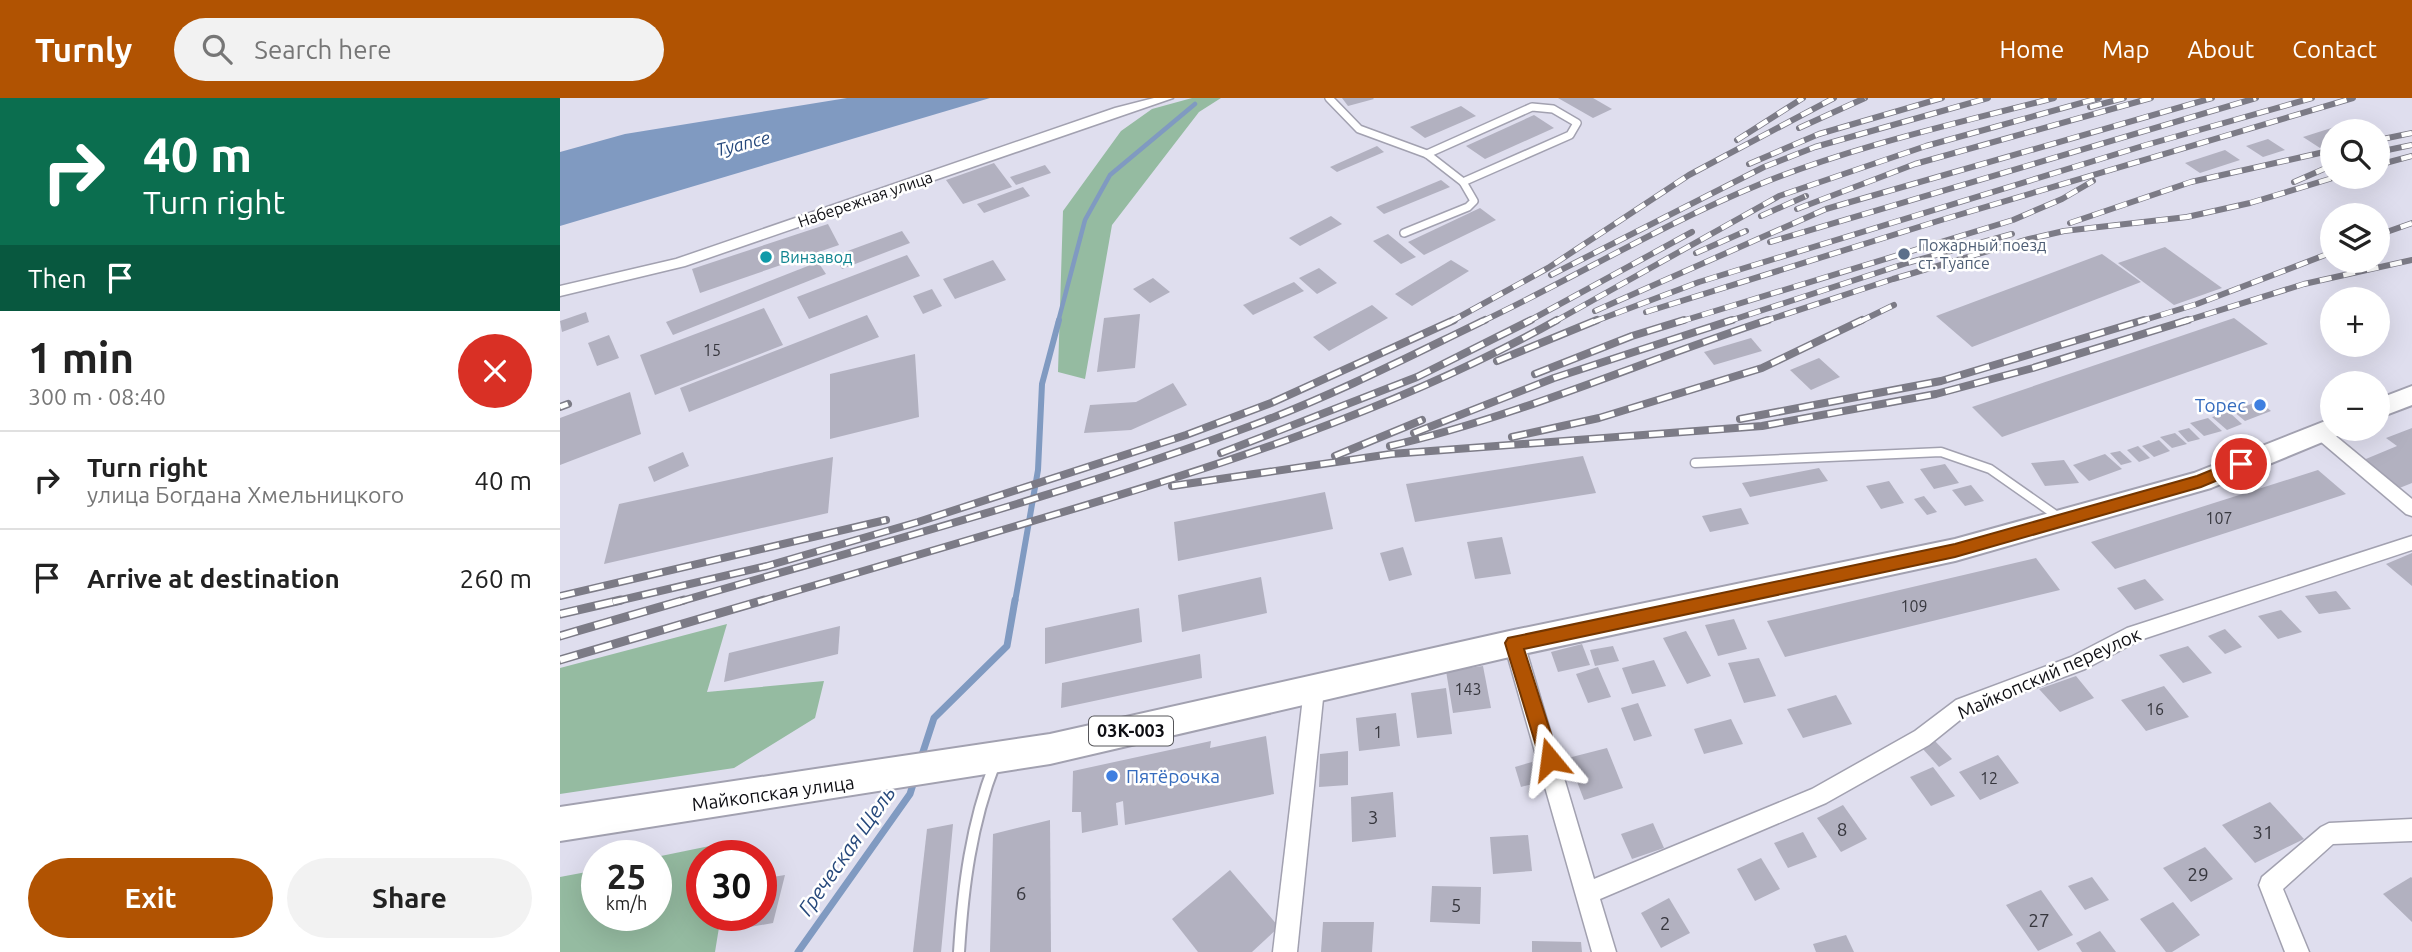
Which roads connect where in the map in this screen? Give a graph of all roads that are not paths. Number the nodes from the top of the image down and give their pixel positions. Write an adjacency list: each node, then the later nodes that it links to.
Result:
1 (1167, 98): 6 (street, Набережная улица)
2 (1329, 98): 3 (lane)
3 (1427, 154): 4 (lane); 4 (lane)
4 (1463, 182): 5 (lane)
5 (1404, 233)
6 (560, 291)
7 (2412, 396): 8 (main road)
8 (2390, 404)
9 (2320, 432): 13 (main road, 03К-003)
10 (2338, 441): 12 (street)
11 (1695, 463): 13 (lane)
12 (2412, 509)
13 (2064, 521): 15 (main road, 03К-003)
14 (2412, 543): 20 (street, Майкопский переулок)
15 (1514, 643): 16 (main road, 03К-003); 20 (street)
16 (1314, 689): 17 (main road, Майкопская улица / 03К-003); 22 (street)
17 (997, 758): 18 (main road, Майкопская улица / 03К-003); 21 (lane)
18 (560, 824)
19 (2412, 830): 24 (street)
20 (1587, 893): 23 (street)
21 (959, 952)
22 (1286, 952)
23 (1604, 952)
24 (2297, 952)

